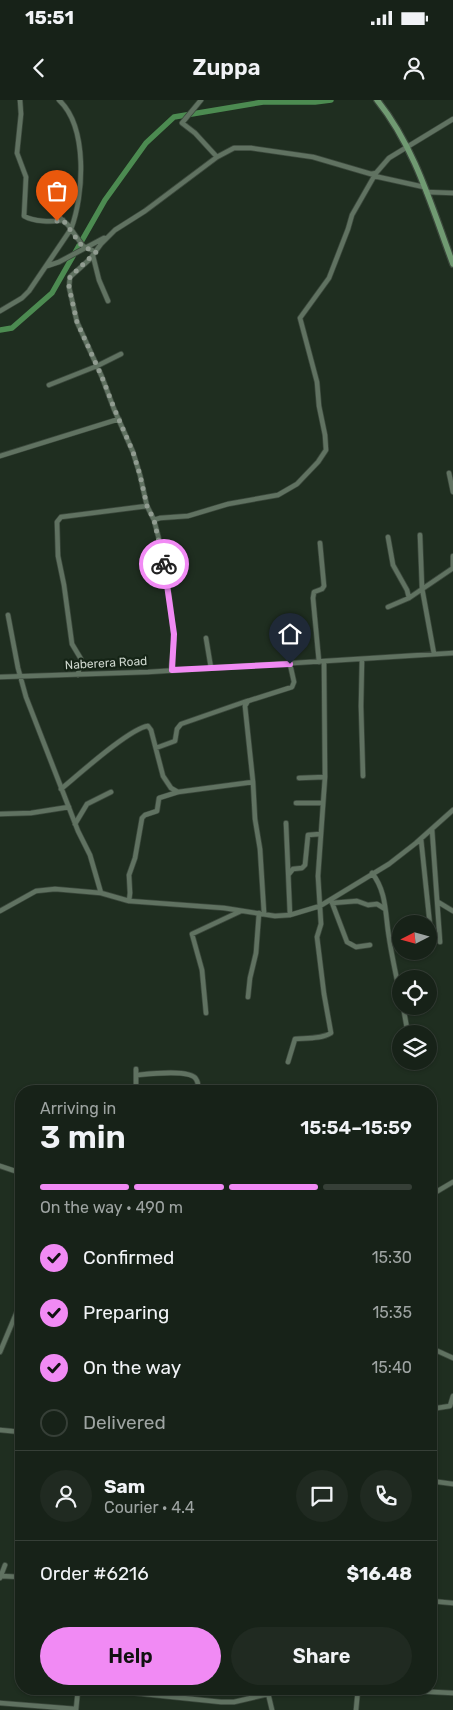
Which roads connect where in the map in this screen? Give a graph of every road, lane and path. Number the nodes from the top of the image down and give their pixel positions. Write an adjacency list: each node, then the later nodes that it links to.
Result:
1 (20, 100): 12 (street)
2 (59, 100): 13 (street)
3 (201, 100): 7 (street)
4 (377, 100): 6 (main road)
5 (453, 119): 6 (street)
6 (408, 147): 8 (street); 9 (main road)
7 (217, 157): 8 (street); 14 (street)
8 (375, 174): 9 (street); 29 (street)
9 (425, 190): 10 (street); 17 (main road)
10 (453, 193)
11 (50, 210): 12 (street)
12 (63, 220): 13 (street)
13 (71, 230): 15 (street); 18 (street)
14 (108, 236): 15 (street); 16 (street)
15 (86, 248): 16 (street); 18 (street)
16 (94, 254): 19 (street); 22 (street)
17 (453, 264)
18 (47, 266): 20 (street)
19 (108, 301)
20 (0, 311)
21 (121, 354): 22 (street)
22 (98, 366): 23 (street); 24 (street)
23 (50, 385)
24 (119, 419): 25 (street); 28 (street)
25 (0, 456)
26 (449, 474): 27 (street)
27 (453, 492)
28 (147, 506): 29 (street); 47 (street)
29 (154, 520): 46 (street)
30 (420, 535): 35 (street)
31 (388, 537): 36 (street)
32 (320, 543): 43 (street)
33 (453, 556): 34 (street)
34 (453, 568): 35 (street)
35 (422, 588): 36 (street); 41 (street)
36 (409, 598): 37 (street)
37 (388, 607)
38 (8, 615): 49 (street)
39 (206, 638): 45 (street)
40 (453, 653): 41 (street, Naberera Road)
41 (434, 654): 42 (street, Naberera Road)
42 (362, 659): 43 (street, Naberera Road); 52 (street)
43 (321, 662): 44 (street, Naberera Road); 53 (street)
44 (290, 664): 45 (street, Naberera Road); 50 (street)
45 (211, 668): 46 (street, Naberera Road)
46 (172, 670): 47 (street, Naberera Road)
47 (78, 675): 49 (street, Naberera Road)
48 (0, 677): 49 (street, Naberera Road)
49 (21, 677): 56 (street)
50 (247, 701): 51 (street); 55 (street)
51 (156, 748): 56 (street); 58 (street)
52 (363, 776)
53 (325, 777): 54 (street); 60 (street)
54 (299, 778)
55 (253, 782): 58 (street); 80 (street)
56 (61, 789): 61 (street)
57 (111, 792): 65 (street)
58 (178, 792): 72 (street)
59 (296, 803): 60 (street)
60 (322, 803): 67 (street)
61 (68, 807): 63 (street); 65 (street)
62 (453, 810): 66 (street)
63 (0, 814)
64 (286, 823): 70 (street)
65 (75, 824): 71 (street)
66 (432, 829): 68 (street); 74 (street)
67 (320, 834): 70 (street); 75 (street)
68 (421, 839): 69 (street); 82 (street)
69 (372, 873): 73 (street); 76 (street)
70 (288, 874): 81 (street)
71 (101, 893): 72 (street); 78 (street)
72 (128, 901): 77 (street)
73 (332, 901): 75 (street); 76 (street); 84 (street)
74 (438, 902): 79 (street); 83 (street)
75 (320, 906): 81 (street); 88 (street)
76 (385, 909): 85 (street)
77 (242, 910): 80 (street); 87 (street)
78 (0, 911)
79 (453, 911)
80 (261, 913): 81 (street); 86 (street)
81 (290, 915)
82 (429, 915)
83 (440, 942)
84 (370, 945)
85 (395, 970)
86 (248, 997)
87 (206, 1013)
88 (288, 1062)
89 (136, 1085): 90 (street)
90 (198, 1085)
91 (0, 1166): 92 (street)
92 (15, 1171)
93 (453, 1182): 94 (street)
94 (437, 1191)
95 (15, 1316): 97 (street)
96 (437, 1351): 98 (street)
97 (0, 1352)
98 (453, 1358)
99 (453, 1396): 100 (street)
100 (451, 1408): 101 (street)
101 (437, 1409)
102 (0, 1430): 103 (street)
103 (15, 1431)
104 (437, 1482): 105 (street)
105 (453, 1484)
106 (5, 1565): 108 (street)
107 (15, 1577): 108 (street)
108 (0, 1578)
109 (437, 1602): 110 (street)
110 (453, 1603)
111 (437, 1692): 112 (street)
112 (453, 1693)
113 (77, 1695): 119 (street)
114 (165, 1695): 115 (street)
115 (255, 1695)
116 (269, 1695): 120 (street)
117 (357, 1695): 121 (street)
118 (0, 1703): 119 (street)
119 (76, 1710)
120 (272, 1710)
121 (356, 1710)

